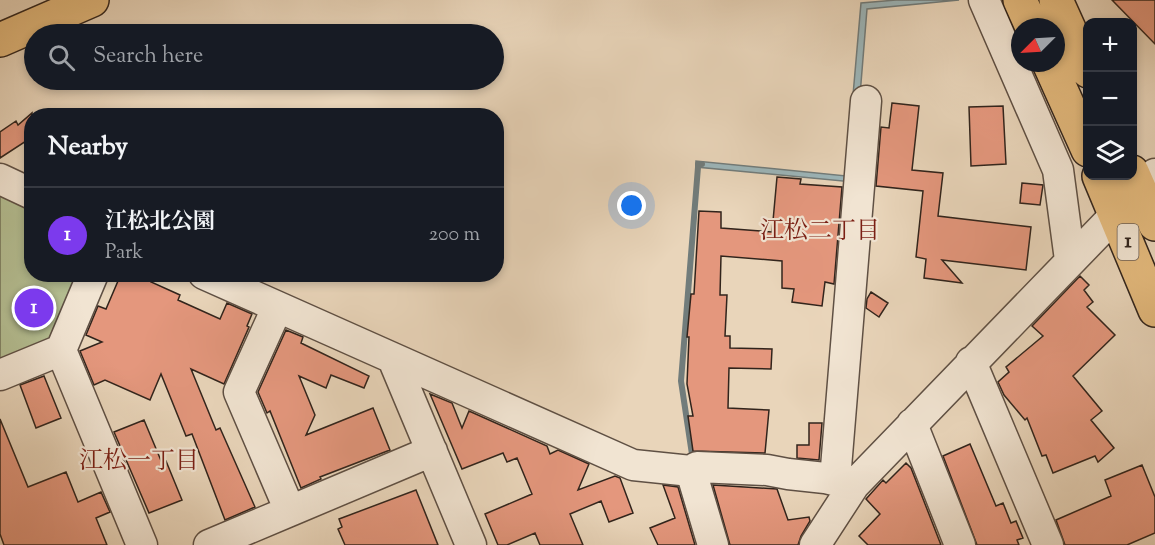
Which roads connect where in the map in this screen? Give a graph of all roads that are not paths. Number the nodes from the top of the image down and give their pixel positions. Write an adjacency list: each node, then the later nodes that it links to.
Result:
1 (92, 0): 6 (main road)
2 (984, 0): 19 (street)
3 (1020, 0): 5 (main road)
4 (1056, 0): 9 (main road)
5 (1028, 18)
6 (37, 24)
7 (24, 30): 8 (main road)
8 (0, 40)
9 (1083, 60)
10 (1052, 72): 12 (main road)
11 (866, 101): 31 (street)
12 (1083, 139)
13 (1142, 178): 17 (street); 18 (main road, 1)
14 (0, 179): 16 (street)
15 (1101, 180): 17 (main road, 1)
16 (24, 190)
17 (1115, 213): 19 (street); 23 (main road, 1)
18 (1155, 224)
19 (1070, 260): 26 (street)
20 (90, 282): 24 (street)
21 (221, 282): 22 (street)
22 (277, 308): 25 (street); 32 (street)
23 (1155, 310)
24 (60, 350): 27 (street); 33 (street)
25 (393, 359): 29 (street); 30 (street)
26 (971, 362): 28 (street); 39 (street)
27 (0, 375)
28 (912, 424): 31 (street); 38 (street)
29 (432, 451): 32 (street); 35 (street)
30 (691, 471): 31 (street); 36 (street)
31 (844, 482): 37 (street)
32 (290, 511): 34 (street)
33 (142, 545)
34 (209, 545)
35 (471, 545)
36 (713, 545)
37 (816, 545)
38 (960, 545)
39 (1048, 545)

